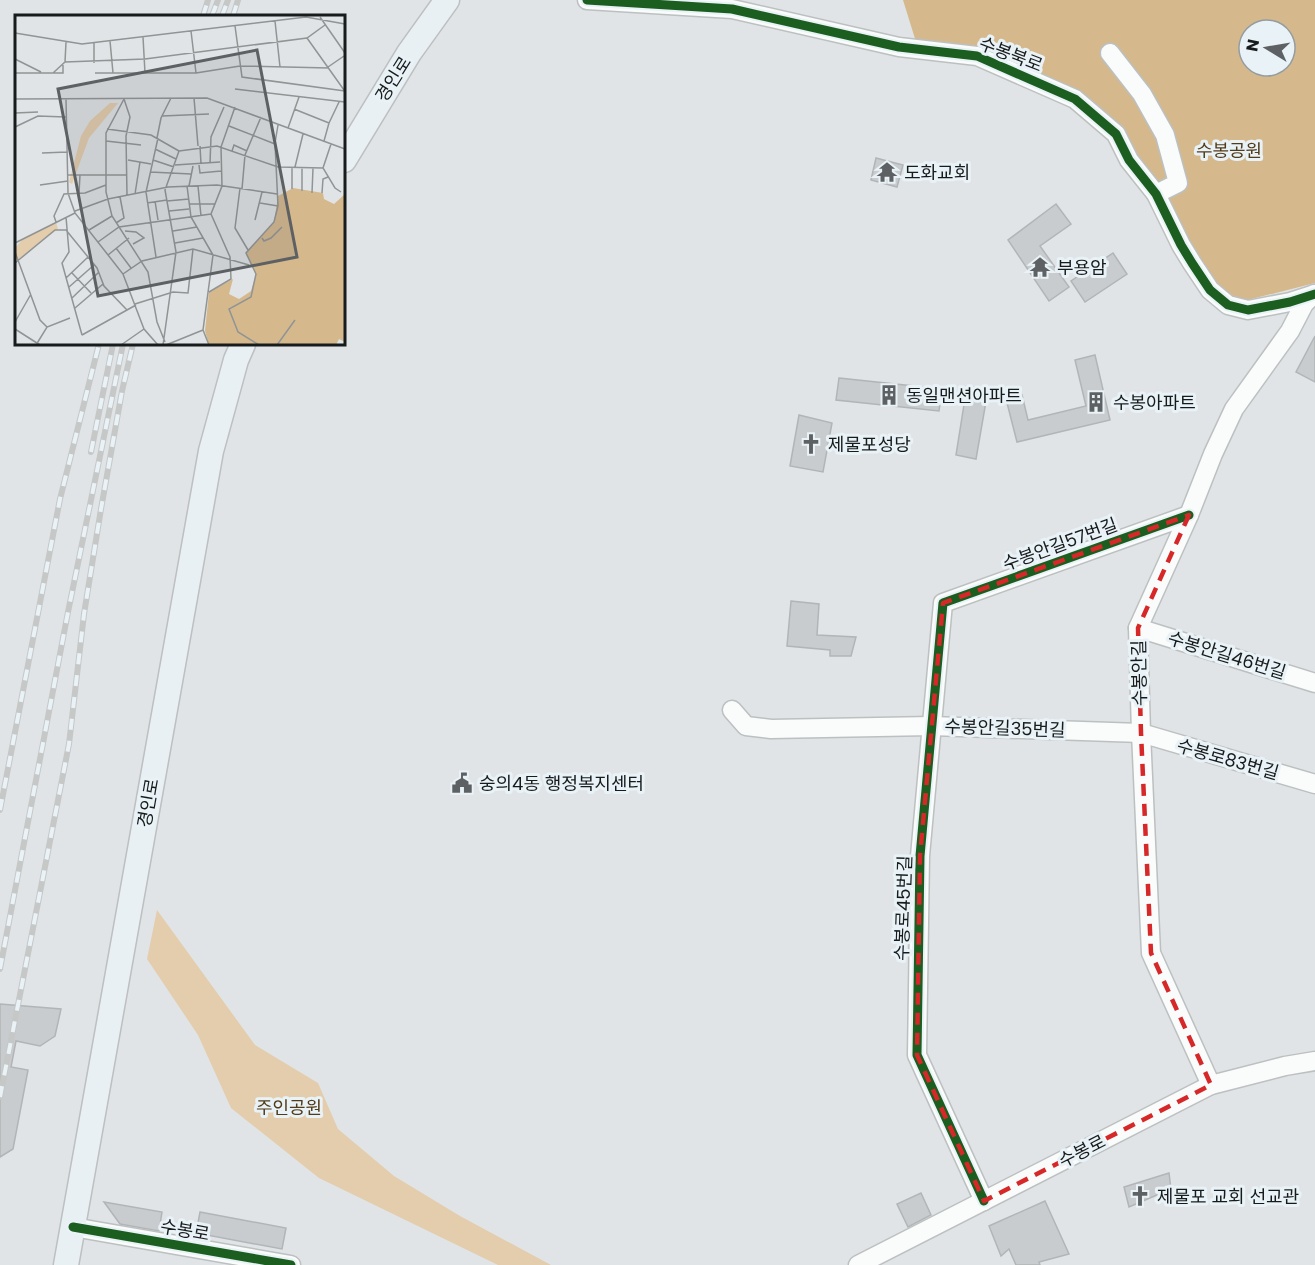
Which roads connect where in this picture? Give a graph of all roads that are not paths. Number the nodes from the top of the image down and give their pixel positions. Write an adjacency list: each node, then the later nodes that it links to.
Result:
1 (447, 0): 4 (main road, 경인로)
2 (587, 0): 5 (street, 수봉북로)
3 (1110, 53): 5 (street)
4 (345, 158)
5 (1156, 194): 6 (street, 수봉북로)
6 (1314, 294): 8 (street, 수봉안길)
7 (243, 345): 19 (main road, 경인로)
8 (1189, 515): 9 (street, 수봉안길57번길); 10 (street, 수봉안길)
9 (943, 603): 13 (street, 수봉로45번길)
10 (1138, 627): 11 (street, 수봉안길46번길); 14 (street, 수봉안길)
11 (1315, 683)
12 (732, 710): 13 (street, 수봉안길35번길)
13 (932, 726): 14 (street, 수봉안길35번길); 18 (street, 수봉로45번길)
14 (1141, 733): 15 (street, 수봉로83번길); 17 (street, 수봉안길)
15 (1315, 784)
16 (1315, 1060): 17 (street, 수봉로)
17 (1211, 1084): 18 (street, 수봉로)
18 (984, 1201): 22 (street, 수봉로)
19 (74, 1227): 20 (main road, 경인로); 21 (street, 수봉로)
20 (66, 1265)
21 (291, 1265)
22 (858, 1265)

